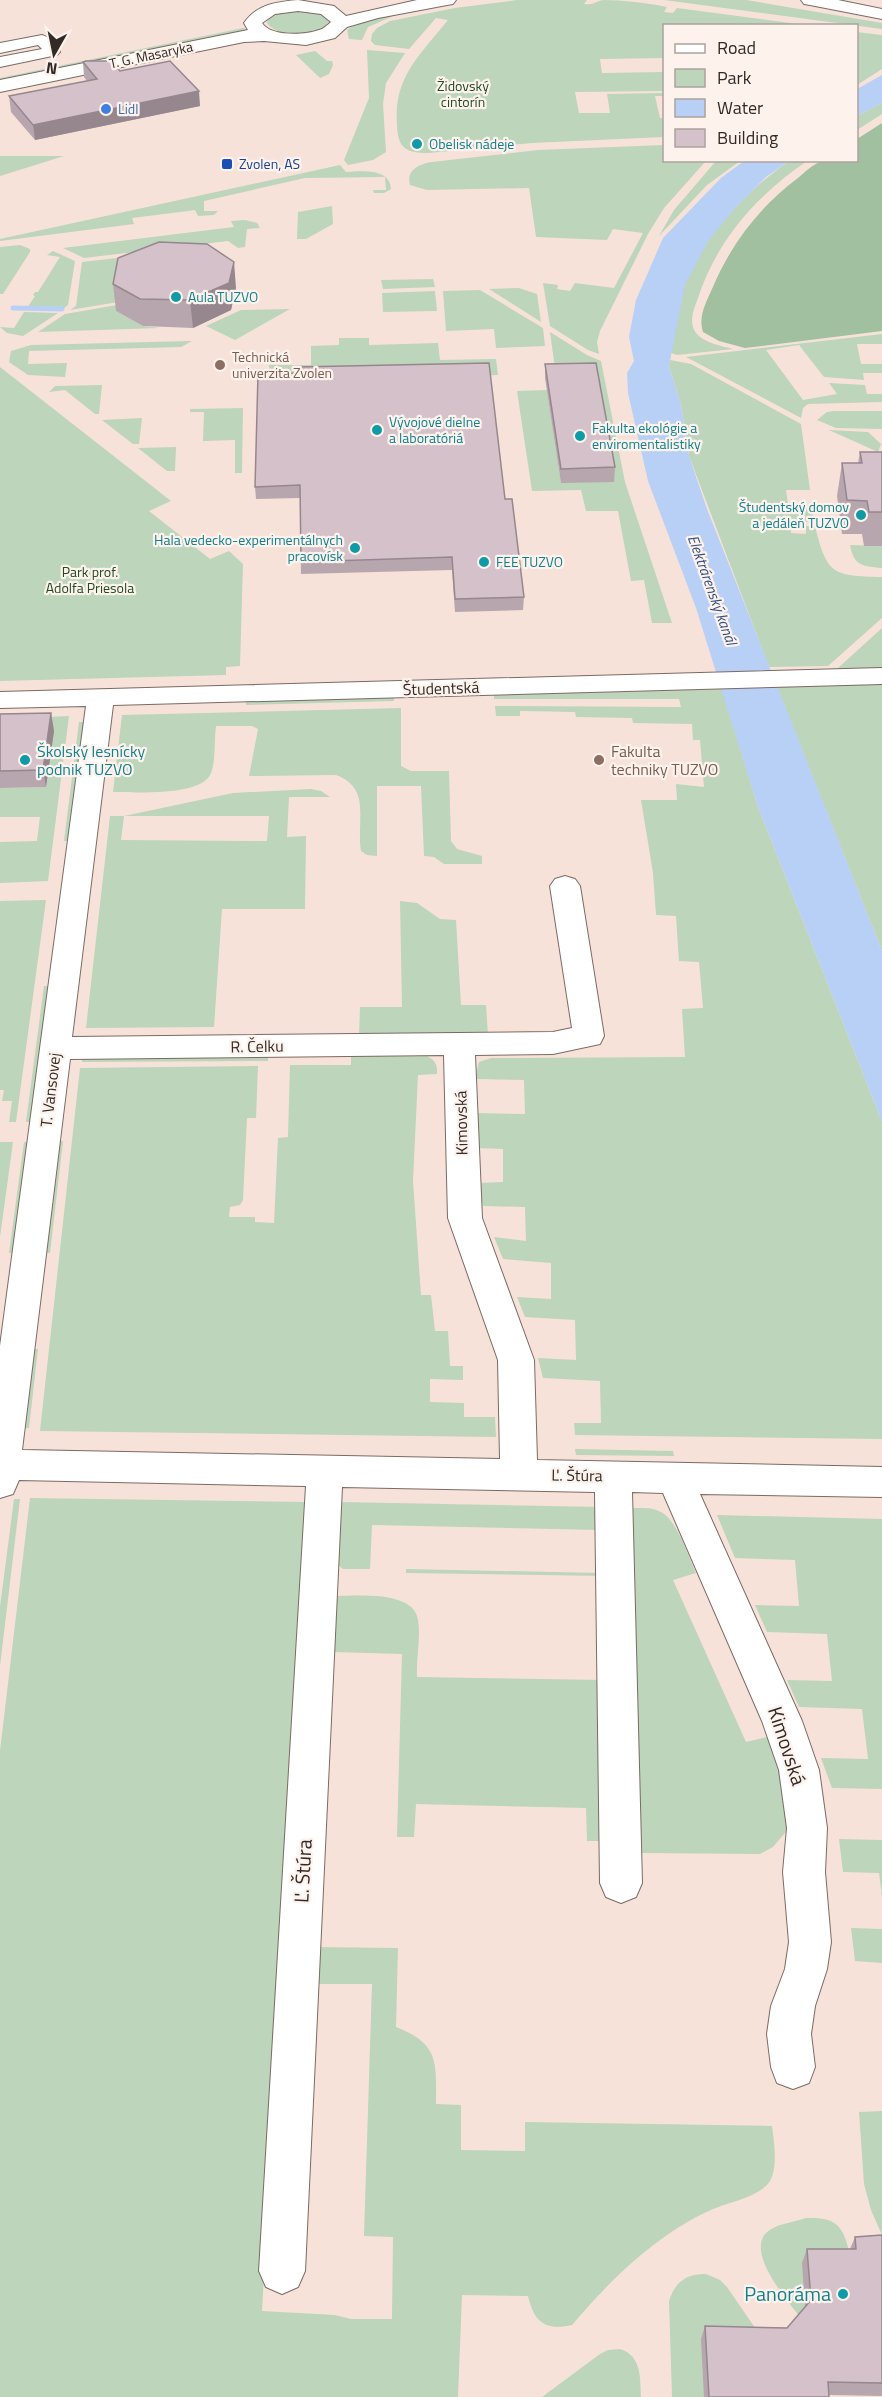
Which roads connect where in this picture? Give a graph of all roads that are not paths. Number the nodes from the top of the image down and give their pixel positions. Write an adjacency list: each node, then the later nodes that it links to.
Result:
1 (387, 0): 5 (street, T. G. Masaryka)
2 (447, 0): 8 (street, T. G. Masaryka)
3 (810, 0): 6 (street)
4 (281, 2): 5 (street, T. G. Masaryka); 7 (street, T. G. Masaryka)
5 (327, 7): 8 (street)
6 (882, 14)
7 (253, 20): 9 (street); 12 (street, T. G. Masaryka)
8 (341, 23): 9 (street, T. G. Masaryka)
9 (267, 35): 13 (street, T. G. Masaryka)
10 (0, 48): 11 (street)
11 (0, 62)
12 (0, 74)
13 (0, 86)
14 (882, 676): 15 (street, Študentská)
15 (100, 698): 16 (street, Študentská); 19 (street, T. Vansovej)
16 (0, 700)
17 (565, 886): 18 (street)
18 (459, 1044): 19 (street, R. Čelku); 22 (street, Kimovská)
19 (55, 1048): 20 (street, T. Vansovej)
20 (1, 1471): 21 (street, Ľ. Štúra)
21 (325, 1471): 22 (street, Ľ. Štúra); 28 (street, Ľ. Štúra)
22 (519, 1474): 23 (street, Ľ. Štúra)
23 (614, 1476): 24 (street, Ľ. Štúra); 26 (street, Ľ. Štúra)
24 (674, 1477): 25 (street, Ľ. Štúra); 27 (street, Kimovská)
25 (882, 1482)
26 (621, 1883)
27 (793, 2067)
28 (282, 2271)

